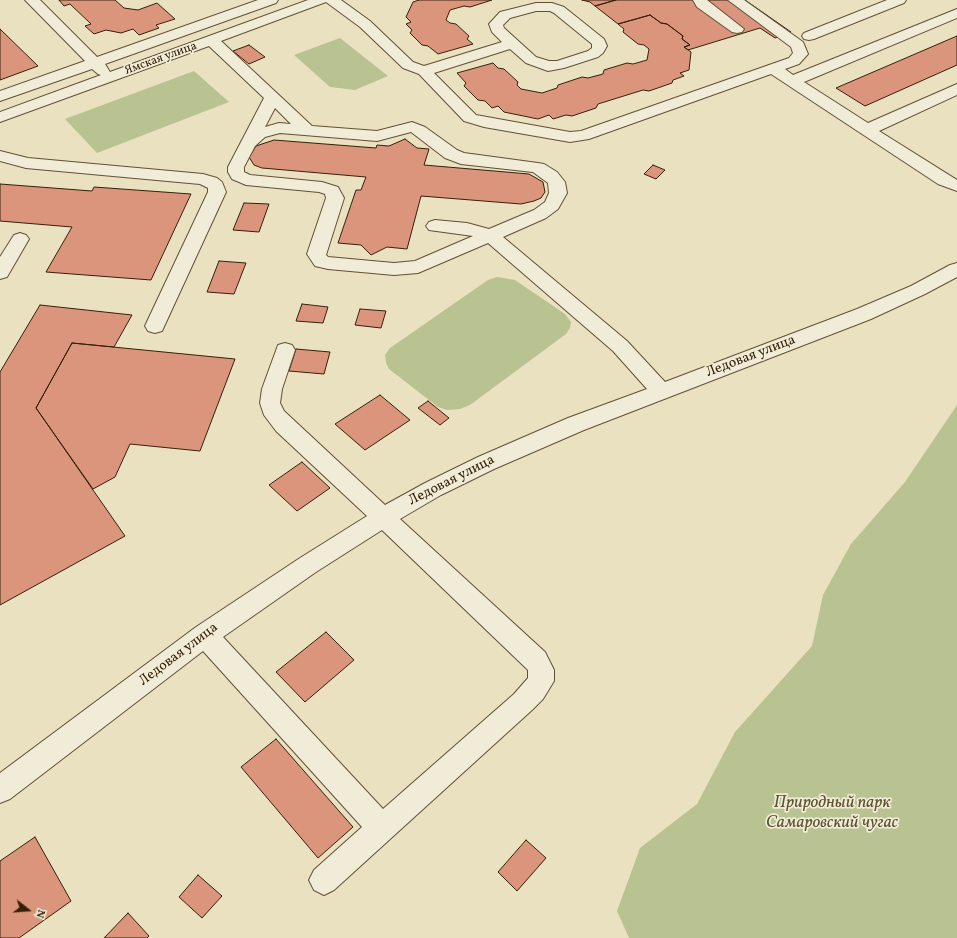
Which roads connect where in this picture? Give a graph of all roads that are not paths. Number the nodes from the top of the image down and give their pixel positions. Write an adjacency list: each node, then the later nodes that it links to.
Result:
1 (32, 0): 13 (street)
2 (271, 0): 13 (street, Ямская улица)
3 (321, 0): 11 (street, Ямская улица)
4 (332, 0): 15 (street)
5 (700, 0): 9 (street)
6 (735, 0): 14 (street)
7 (899, 0): 10 (street)
8 (957, 13): 17 (street)
9 (737, 29)
10 (809, 36)
11 (211, 40): 16 (street, Ямская улица); 20 (street)
12 (513, 44): 12 (street); 15 (street)
13 (94, 62): 16 (street); 19 (street, Ямская улица)
14 (772, 68): 15 (street); 17 (street)
15 (424, 71)
16 (110, 77): 21 (street, Ямская улица)
17 (792, 81): 23 (street)
18 (957, 90): 23 (street)
19 (0, 96)
20 (272, 98): 22 (street); 24 (street)
21 (0, 117)
22 (307, 130): 24 (street); 28 (street)
23 (867, 130): 26 (street)
24 (248, 144): 28 (street)
25 (0, 156): 32 (street)
26 (957, 186)
27 (435, 226): 28 (street)
28 (489, 236): 34 (street)
29 (20, 240): 31 (street)
30 (957, 269): 34 (street, Ледовая улица)
31 (0, 273)
32 (155, 326)
33 (285, 350): 35 (street)
34 (661, 391): 35 (street, Ледовая улица)
35 (384, 516): 36 (street, Ледовая улица); 38 (street)
36 (205, 635): 37 (street, Ледовая улица); 38 (street)
37 (0, 790)
38 (382, 829): 39 (street)
39 (324, 880)

